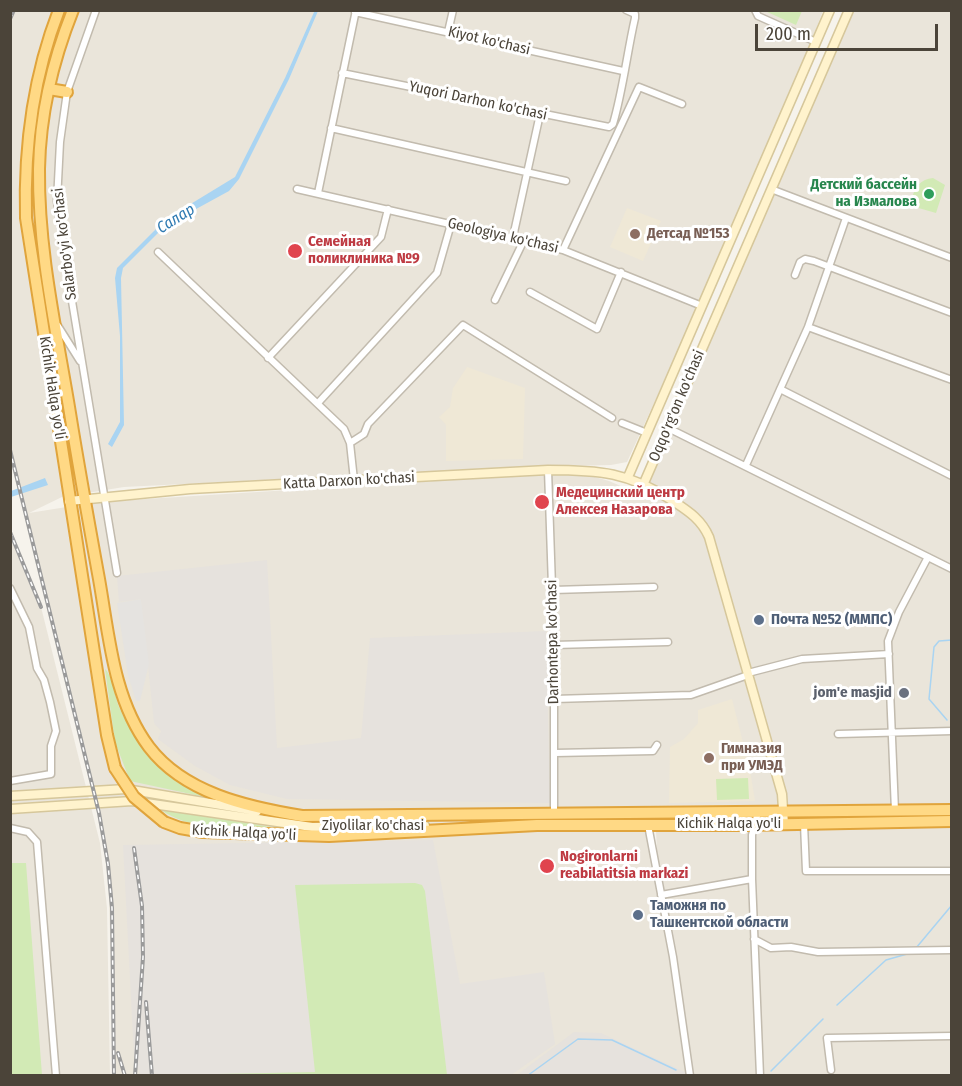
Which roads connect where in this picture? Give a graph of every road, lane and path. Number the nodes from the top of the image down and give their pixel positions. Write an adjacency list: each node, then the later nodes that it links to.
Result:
1 (59, 10): 24 (highway, Kichik Halqa yo'li)
2 (73, 10): 14 (highway, Kichik Halqa yo'li)
3 (96, 10): 15 (street, Salarbo'yi ko'chasi)
4 (453, 10): 10 (street)
5 (626, 10): 12 (street)
6 (755, 10): 11 (street)
7 (830, 10): 11 (main road, Oqqo'rg'on ko'chasi)
8 (849, 10): 23 (main road, Oqqo'rg'on ko'chasi)
9 (356, 11): 10 (street, Kiyot ko'chasi); 13 (street)
10 (448, 32): 12 (street, Kiyot ko'chasi)
11 (816, 42): 21 (main road, Oqqo'rg'on ko'chasi)
12 (623, 71): 17 (street, Yuqori Darhon ko'chasi)
13 (342, 73): 17 (street, Yuqori Darhon ko'chasi); 18 (street)
14 (49, 89): 15 (highway); 25 (highway, Kichik Halqa yo'li)
15 (67, 92): 47 (street, Salarbo'yi ko'chasi)
16 (682, 104): 32 (street)
17 (540, 114): 19 (street)
18 (331, 128): 19 (street); 26 (street)
19 (528, 172): 20 (street); 30 (street)
20 (566, 181)
21 (755, 183): 23 (main road); 33 (main road, Oqqo'rg'on ko'chasi)
22 (297, 189): 26 (street, Geologiya ko'chasi)
23 (771, 189): 28 (street); 36 (main road, Oqqo'rg'on ko'chasi)
24 (25, 190): 25 (highway); 64 (highway, Kichik Halqa yo'li)
25 (39, 190): 44 (highway, Kichik Halqa yo'li)
26 (318, 193): 27 (street, Geologiya ko'chasi)
27 (388, 209): 29 (street, Geologiya ko'chasi); 46 (street)
28 (846, 218): 35 (street); 37 (street)
29 (451, 224): 30 (street, Geologiya ko'chasi); 50 (street)
30 (513, 237): 31 (street, Geologiya ko'chasi)
31 (524, 240): 32 (street, Geologiya ko'chasi); 41 (street)
32 (563, 250): 38 (street, Geologiya ko'chasi)
33 (726, 251): 36 (main road); 42 (main road, Oqqo'rg'on ko'chasi)
34 (158, 252): 46 (street)
35 (951, 256)
36 (742, 258): 53 (main road, Oqqo'rg'on ko'chasi)
37 (830, 267): 39 (street); 43 (street); 45 (street)
38 (621, 272): 40 (street); 42 (street, Geologiya ko'chasi)
39 (795, 275)
40 (530, 292)
41 (495, 300)
42 (702, 306): 54 (main road, Oqqo'rg'on ko'chasi)
43 (951, 313)
44 (56, 323): 47 (street); 63 (highway, Kichik Halqa yo'li)
45 (808, 327): 48 (street); 49 (street)
46 (268, 358): 50 (street)
47 (82, 364): 62 (street, Salarbo'yi ko'chasi)
48 (951, 380)
49 (780, 389): 56 (street); 58 (street)
50 (318, 403): 55 (street)
51 (612, 418): 55 (street)
52 (622, 423): 54 (street)
53 (668, 428): 56 (street); 61 (main road, Oqqo'rg'on ko'chasi)
54 (646, 434): 59 (main road, Oqqo'rg'on ko'chasi)
55 (350, 443): 60 (street)
56 (746, 465): 65 (street)
57 (548, 470): 59 (main road, Katta Darxon ko'chasi); 60 (main road, Katta Darxon ko'chasi); 70 (street, Darhontepa ko'chasi)
58 (951, 476)
59 (628, 477): 61 (main road, Katta Darxon ko'chasi)
60 (354, 480): 62 (main road, Katta Darxon ko'chasi)
61 (644, 483): 74 (main road)
62 (105, 497): 63 (main road, Katta Darxon ko'chasi); 67 (street, Salarbo'yi ko'chasi)
63 (84, 499): 64 (main road, Katta Darxon ko'chasi); 88 (highway, Kichik Halqa yo'li)
64 (69, 501): 93 (highway, Kichik Halqa yo'li, bridge)
65 (928, 557): 66 (street); 73 (street)
66 (951, 569)
67 (117, 573)
68 (654, 587): 70 (street)
69 (10, 588): 81 (street)
70 (553, 590): 72 (street, Darhontepa ko'chasi)
71 (668, 642): 72 (street)
72 (554, 645): 75 (street, Darhontepa ko'chasi)
73 (889, 654): 74 (street); 78 (street)
74 (748, 674): 75 (street); 86 (main road)
75 (555, 699): 80 (street, Darhontepa ko'chasi)
76 (951, 731): 78 (street)
77 (838, 734): 78 (street)
78 (892, 734): 85 (street)
79 (657, 745): 80 (street)
80 (555, 753): 89 (street, Darhontepa ko'chasi)
81 (10, 782)
82 (10, 796): 88 (main road, Ziyolilar ko'chasi)
83 (10, 809): 93 (main road, Ziyolilar ko'chasi)
84 (951, 810): 85 (highway, Kichik Halqa yo'li)
85 (895, 811): 86 (highway, Kichik Halqa yo'li)
86 (784, 812): 87 (highway, Kichik Halqa yo'li); 91 (main road)
87 (758, 813): 89 (highway, Kichik Halqa yo'li); 95 (street)
88 (302, 816): 89 (highway, Kichik Halqa yo'li)
89 (554, 820): 93 (highway, Kichik Halqa yo'li); 94 (highway, Kichik Halqa yo'li)
90 (951, 821): 92 (highway, Kichik Halqa yo'li)
91 (784, 824): 92 (highway, Kichik Halqa yo'li); 95 (highway, Kichik Halqa yo'li)
92 (804, 824): 97 (street)
93 (522, 825)
94 (648, 825): 95 (highway, Kichik Halqa yo'li); 99 (street)
95 (756, 825): 98 (street)
96 (10, 828): 104 (street)
97 (951, 871)
98 (752, 879): 99 (street); 100 (street)
99 (661, 895): 105 (street)
100 (754, 939): 101 (street); 106 (street)
101 (951, 950)
102 (951, 1036): 103 (street)
103 (831, 1070)
104 (56, 1076)
105 (690, 1076)
106 (760, 1076)

